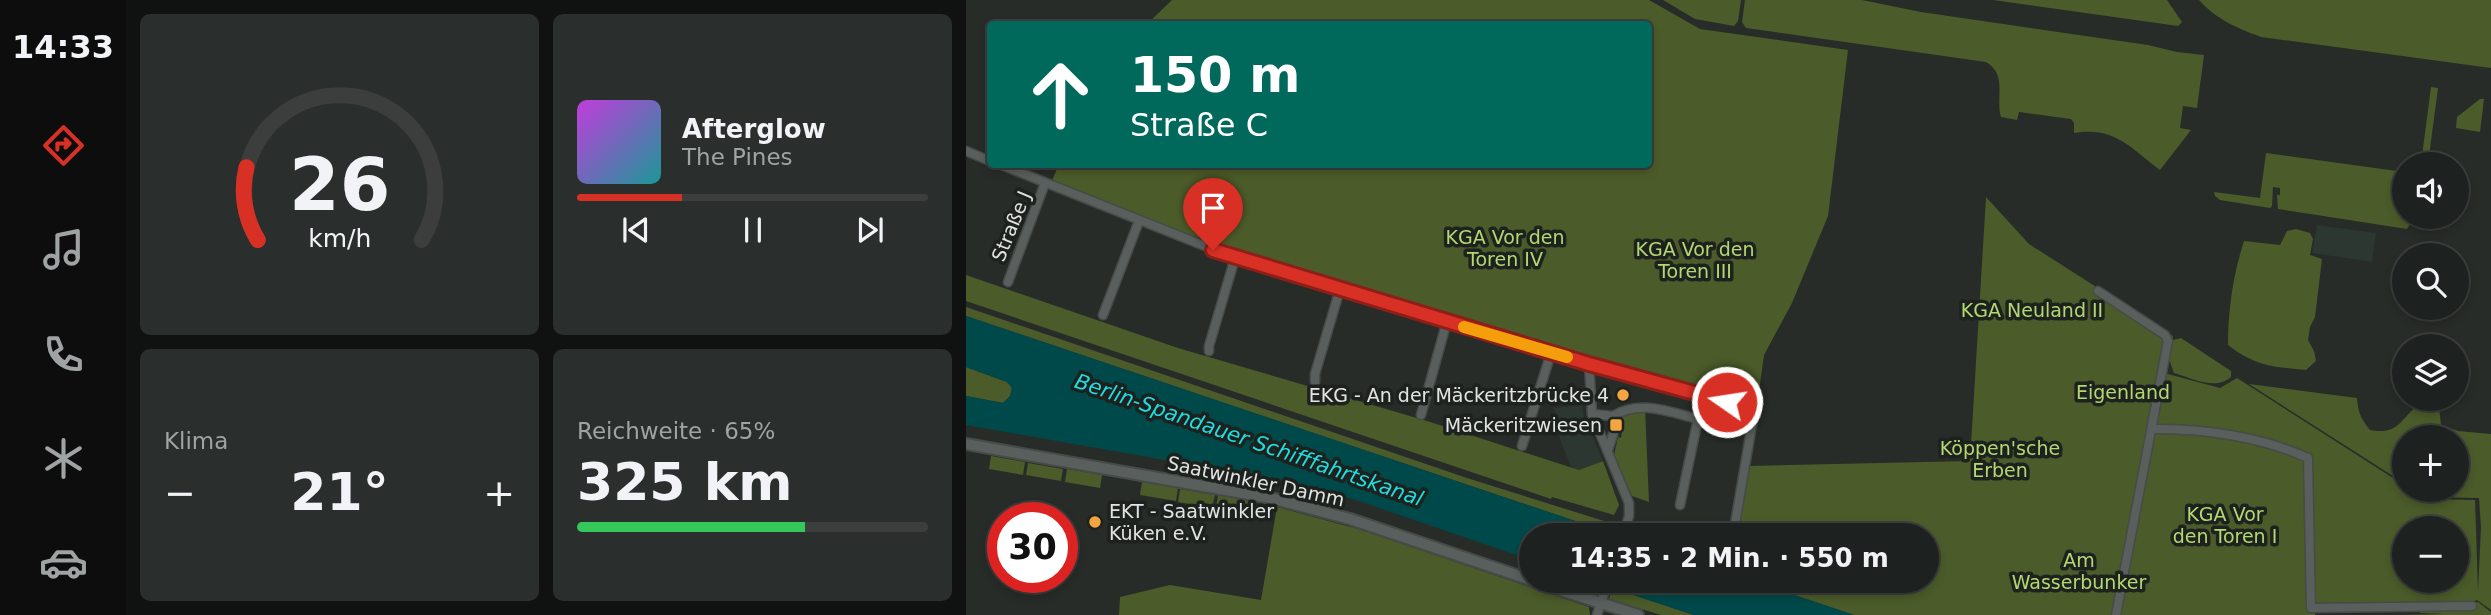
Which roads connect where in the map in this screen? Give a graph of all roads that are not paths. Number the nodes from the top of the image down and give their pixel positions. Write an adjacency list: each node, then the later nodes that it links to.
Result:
1 (966, 151): 2 (street)
2 (987, 160)
3 (1009, 168): 4 (street)
4 (1045, 183): 5 (street); 7 (street, Straße J)
5 (1139, 221): 6 (street); 10 (street)
6 (1235, 258): 8 (street); 12 (street)
7 (1008, 282)
8 (1340, 289): 11 (street); 15 (street)
9 (2098, 291): 19 (street)
10 (1103, 315)
11 (1447, 321): 13 (street); 17 (street)
12 (1209, 351)
13 (1551, 352): 14 (street); 21 (street)
14 (1589, 364): 16 (street); 25 (street)
15 (1315, 382)
16 (1592, 414): 18 (street); 22 (street)
17 (1421, 415)
18 (1613, 416): 22 (street); 23 (street)
19 (2152, 429): 30 (street); 33 (street)
20 (966, 444): 26 (main road, Saatwinkler Damm)
21 (1522, 446)
22 (1608, 450): 24 (street)
23 (1680, 505)
24 (1627, 523)
25 (1735, 523)
26 (1519, 577)
27 (1576, 593): 29 (main road, Saatwinkler Damm)
28 (1604, 593): 29 (street)
29 (1602, 600): 31 (street); 32 (main road, Saatwinkler Damm)
30 (2472, 606)
31 (1597, 615)
32 (1638, 615)
33 (2116, 615)

